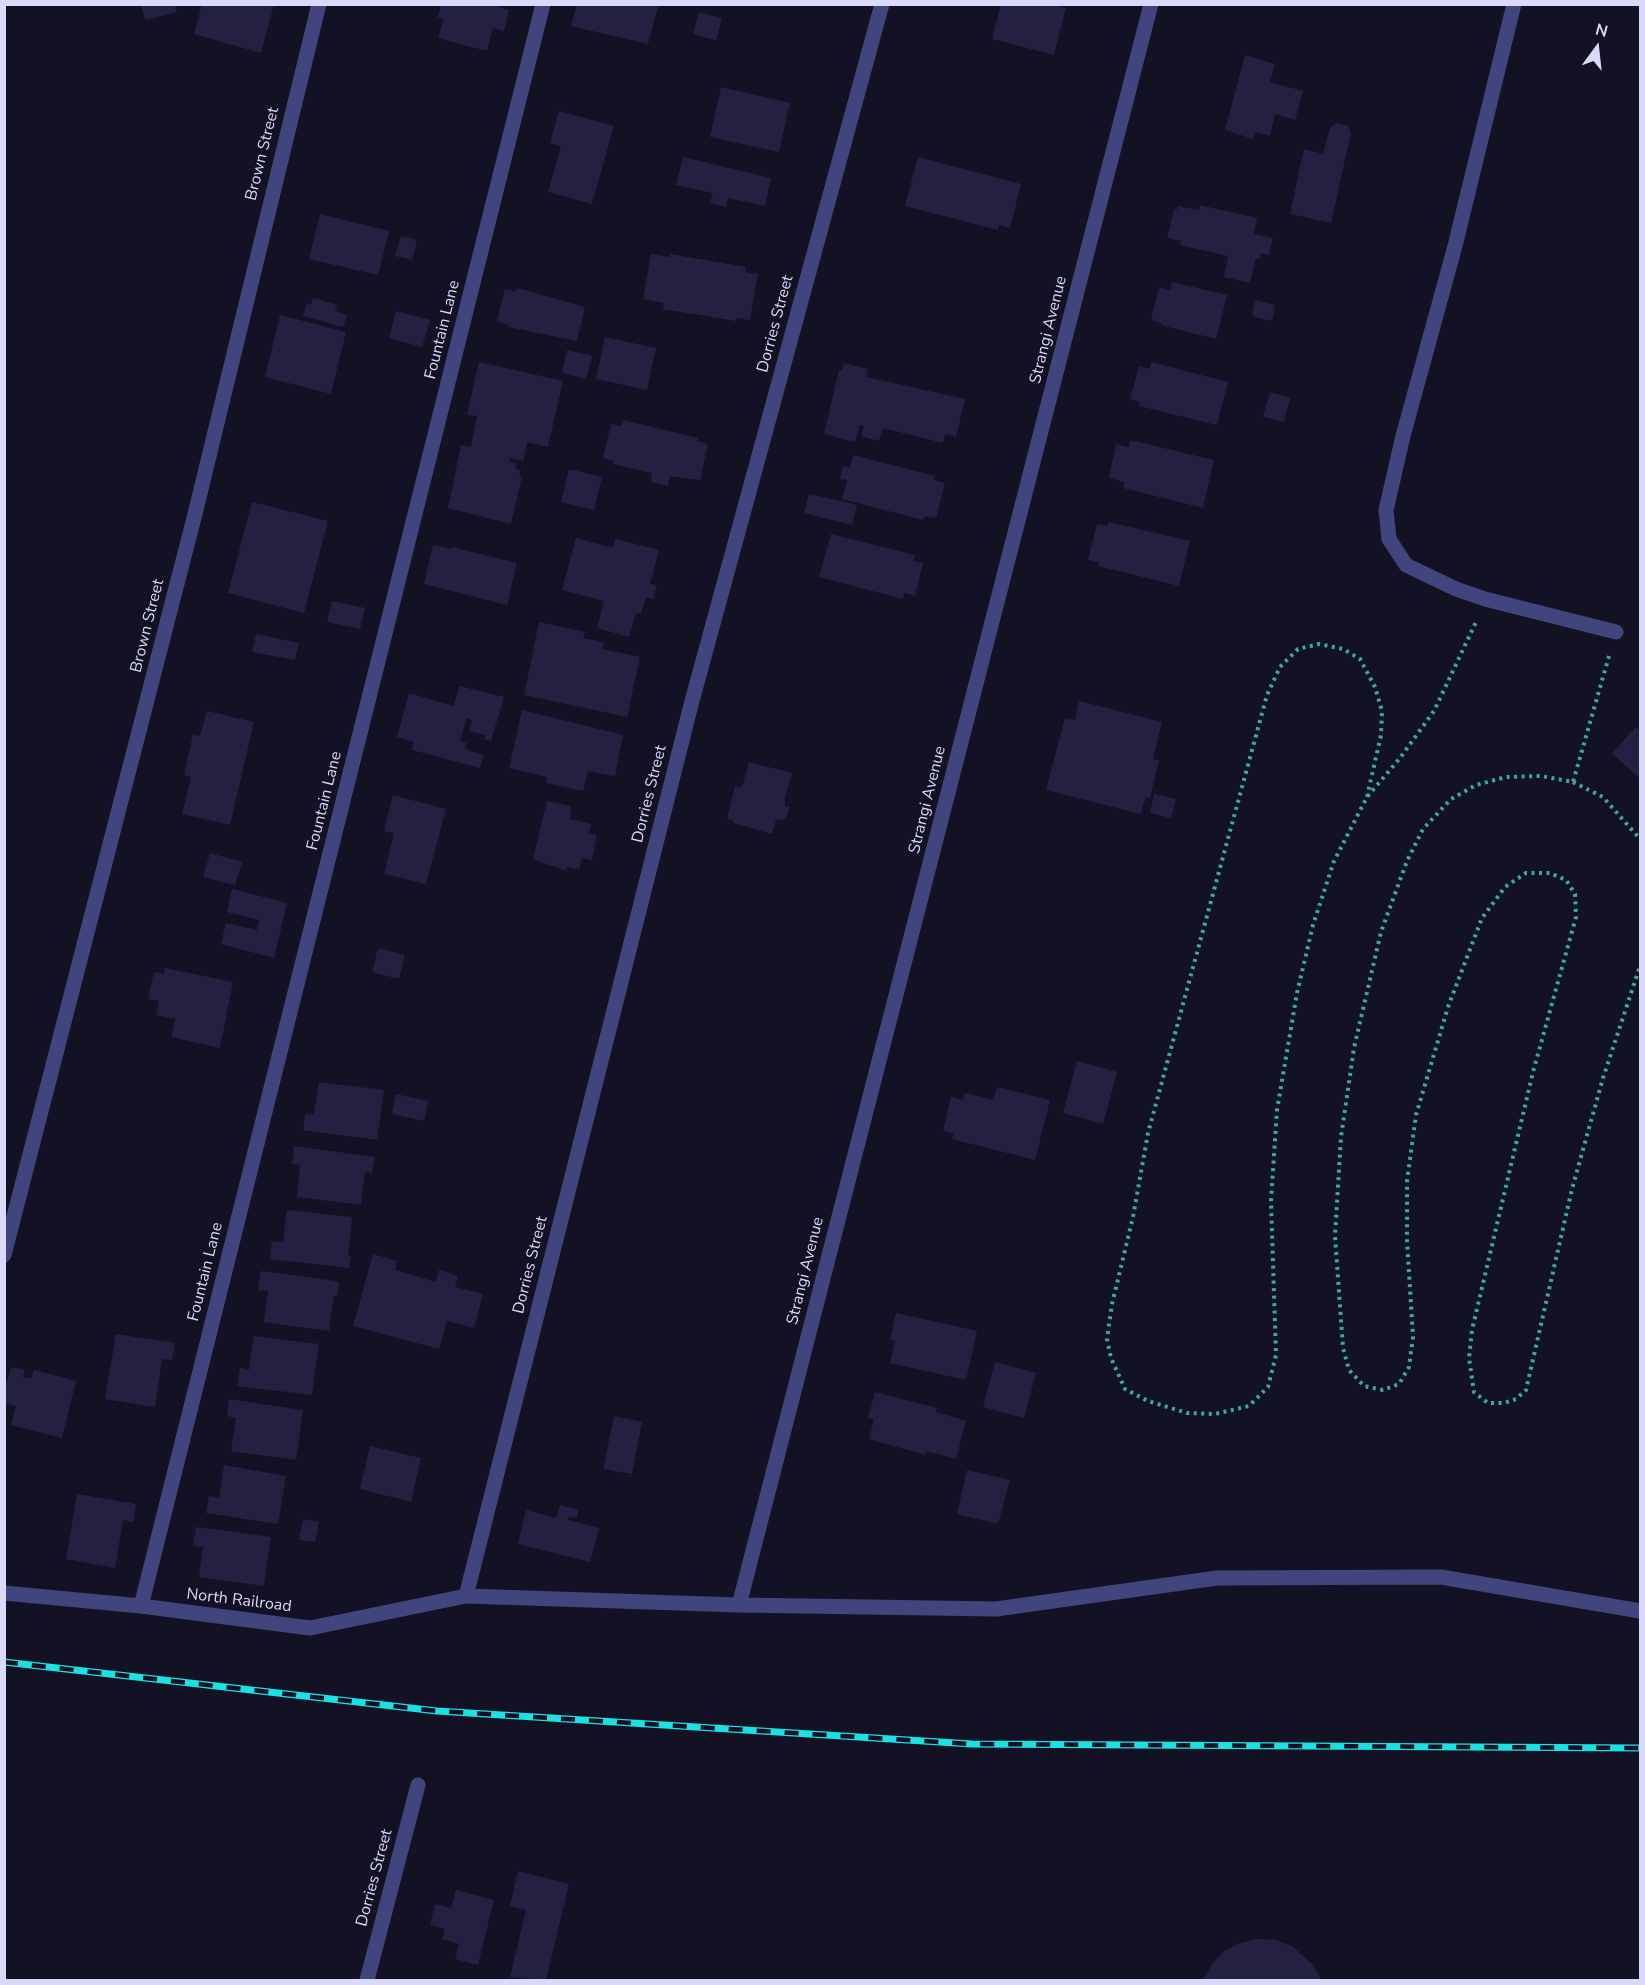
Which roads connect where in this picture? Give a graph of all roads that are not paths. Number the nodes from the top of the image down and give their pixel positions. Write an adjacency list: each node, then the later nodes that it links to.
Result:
1 (319, 4): 7 (street, Brown Street)
2 (543, 4): 11 (street, Fountain Lane)
3 (882, 4): 9 (street, Dorries Street)
4 (1151, 4): 10 (street, Strangi Avenue)
5 (1514, 4): 6 (street)
6 (1616, 632)
7 (4, 1255)
8 (4, 1593): 11 (street, North Railroad)
9 (466, 1596): 10 (street, North Railroad); 11 (street, North Railroad)
10 (739, 1605): 12 (street, North Railroad)
11 (141, 1606)
12 (1641, 1611)
13 (418, 1785): 14 (street, Dorries Street)
14 (368, 1980)

